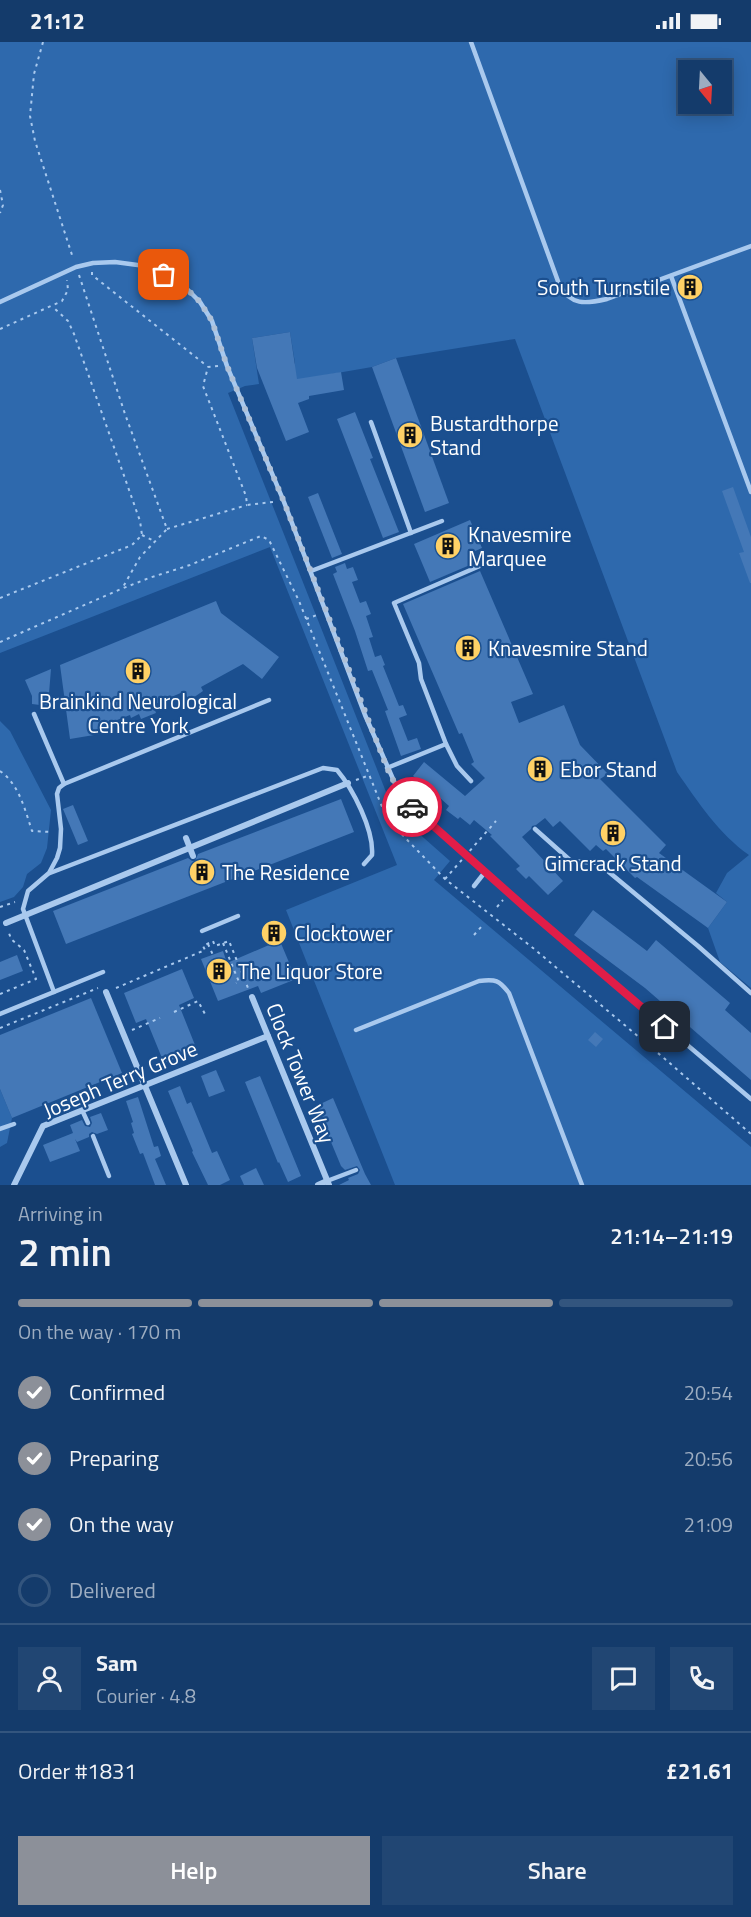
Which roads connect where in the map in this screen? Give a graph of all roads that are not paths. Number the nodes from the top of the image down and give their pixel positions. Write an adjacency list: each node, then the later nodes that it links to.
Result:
1 (471, 42): 3 (lane)
2 (751, 246): 3 (lane)
3 (670, 276): 6 (lane)
4 (0, 302): 10 (lane)
5 (371, 422): 8 (lane)
6 (751, 492)
7 (442, 521): 8 (lane)
8 (411, 533): 10 (lane)
9 (482, 566): 13 (lane)
10 (311, 571): 14 (lane)
11 (268, 700): 17 (lane)
12 (34, 714): 17 (lane)
13 (446, 744): 14 (lane); 15 (lane)
14 (387, 768): 23 (lane)
15 (471, 781)
16 (348, 783): 20 (street); 22 (lane); 24 (lane)
17 (64, 784): 24 (lane)
18 (535, 829): 33 (lane)
19 (186, 838): 20 (street)
20 (190, 848): 21 (street); 26 (street)
21 (193, 856)
22 (364, 864)
23 (485, 872): 25 (lane); 39 (lane)
24 (49, 873): 26 (lane)
25 (474, 886)
26 (24, 915): 28 (street); 31 (lane)
27 (238, 916): 29 (lane)
28 (6, 923)
29 (202, 931)
30 (103, 972): 31 (lane)
31 (54, 992): 35 (lane)
32 (106, 992): 38 (street)
33 (751, 993)
34 (252, 996): 37 (street, Clock Tower Way)
35 (0, 1014)
36 (356, 1030): 51 (lane)
37 (268, 1036): 38 (street, Joseph Terry Grove); 47 (street, Clock Tower Way)
38 (145, 1085): 40 (street, Joseph Terry Grove); 49 (street)
39 (751, 1099)
40 (82, 1110): 41 (lane); 48 (street, Joseph Terry Grove)
41 (88, 1123)
42 (14, 1124): 43 (lane)
43 (0, 1130)
44 (93, 1136): 46 (lane)
45 (356, 1170): 47 (lane)
46 (108, 1176)
47 (328, 1183): 50 (street)
48 (14, 1185)
49 (186, 1185)
50 (318, 1185)
51 (582, 1185)

